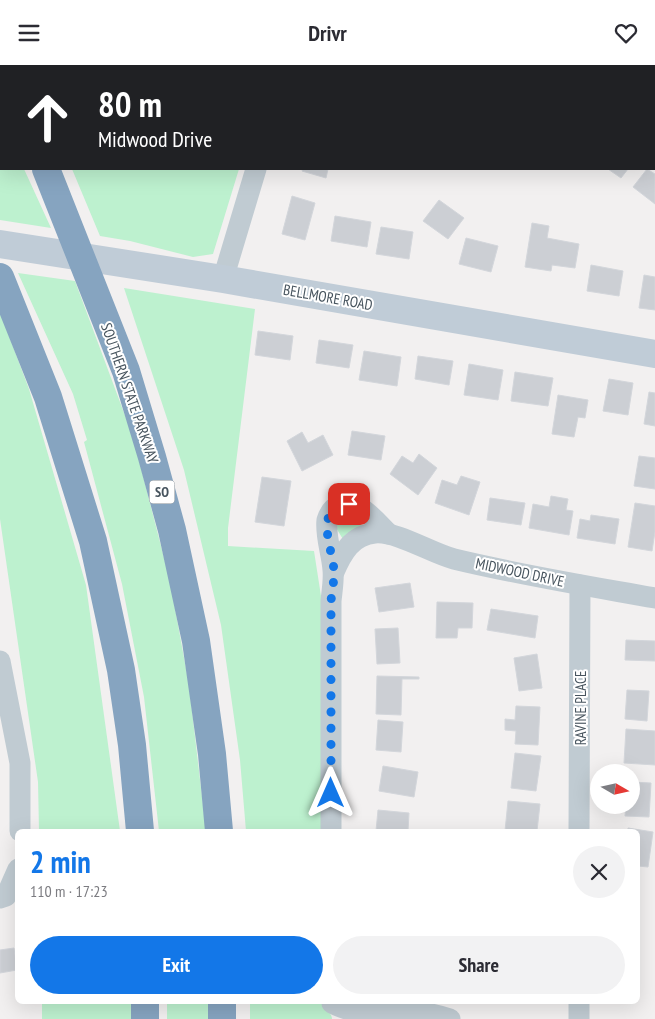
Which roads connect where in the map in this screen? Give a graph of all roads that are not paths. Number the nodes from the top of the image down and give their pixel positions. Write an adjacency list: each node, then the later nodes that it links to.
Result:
1 (46, 170): 14 (highway, SOUTHERN STATE PARKWAY / SO)
2 (256, 170): 5 (street)
3 (0, 244): 5 (main road, BELLMORE ROAD)
4 (0, 277): 13 (highway)
5 (223, 279): 6 (main road, BELLMORE ROAD)
6 (655, 354)
7 (388, 534): 8 (street, MIDWOOD DRIVE); 8 (street, MIDWOOD DRIVE); 9 (street, MIDWOOD DRIVE)
8 (334, 572): 15 (street)
9 (580, 585): 10 (street, MIDWOOD DRIVE); 16 (street, RAVINE PLACE)
10 (655, 598)
11 (0, 661): 12 (street)
12 (20, 829)
13 (140, 829)
14 (219, 829)
15 (331, 829)
16 (579, 829)
17 (15, 875): 18 (street)
18 (3, 897)
19 (145, 1004): 23 (highway)
20 (222, 1004): 24 (highway)
21 (334, 1004): 25 (street)
22 (579, 1004): 26 (street)
23 (145, 1019)
24 (222, 1019)
25 (450, 1019)
26 (579, 1019)

